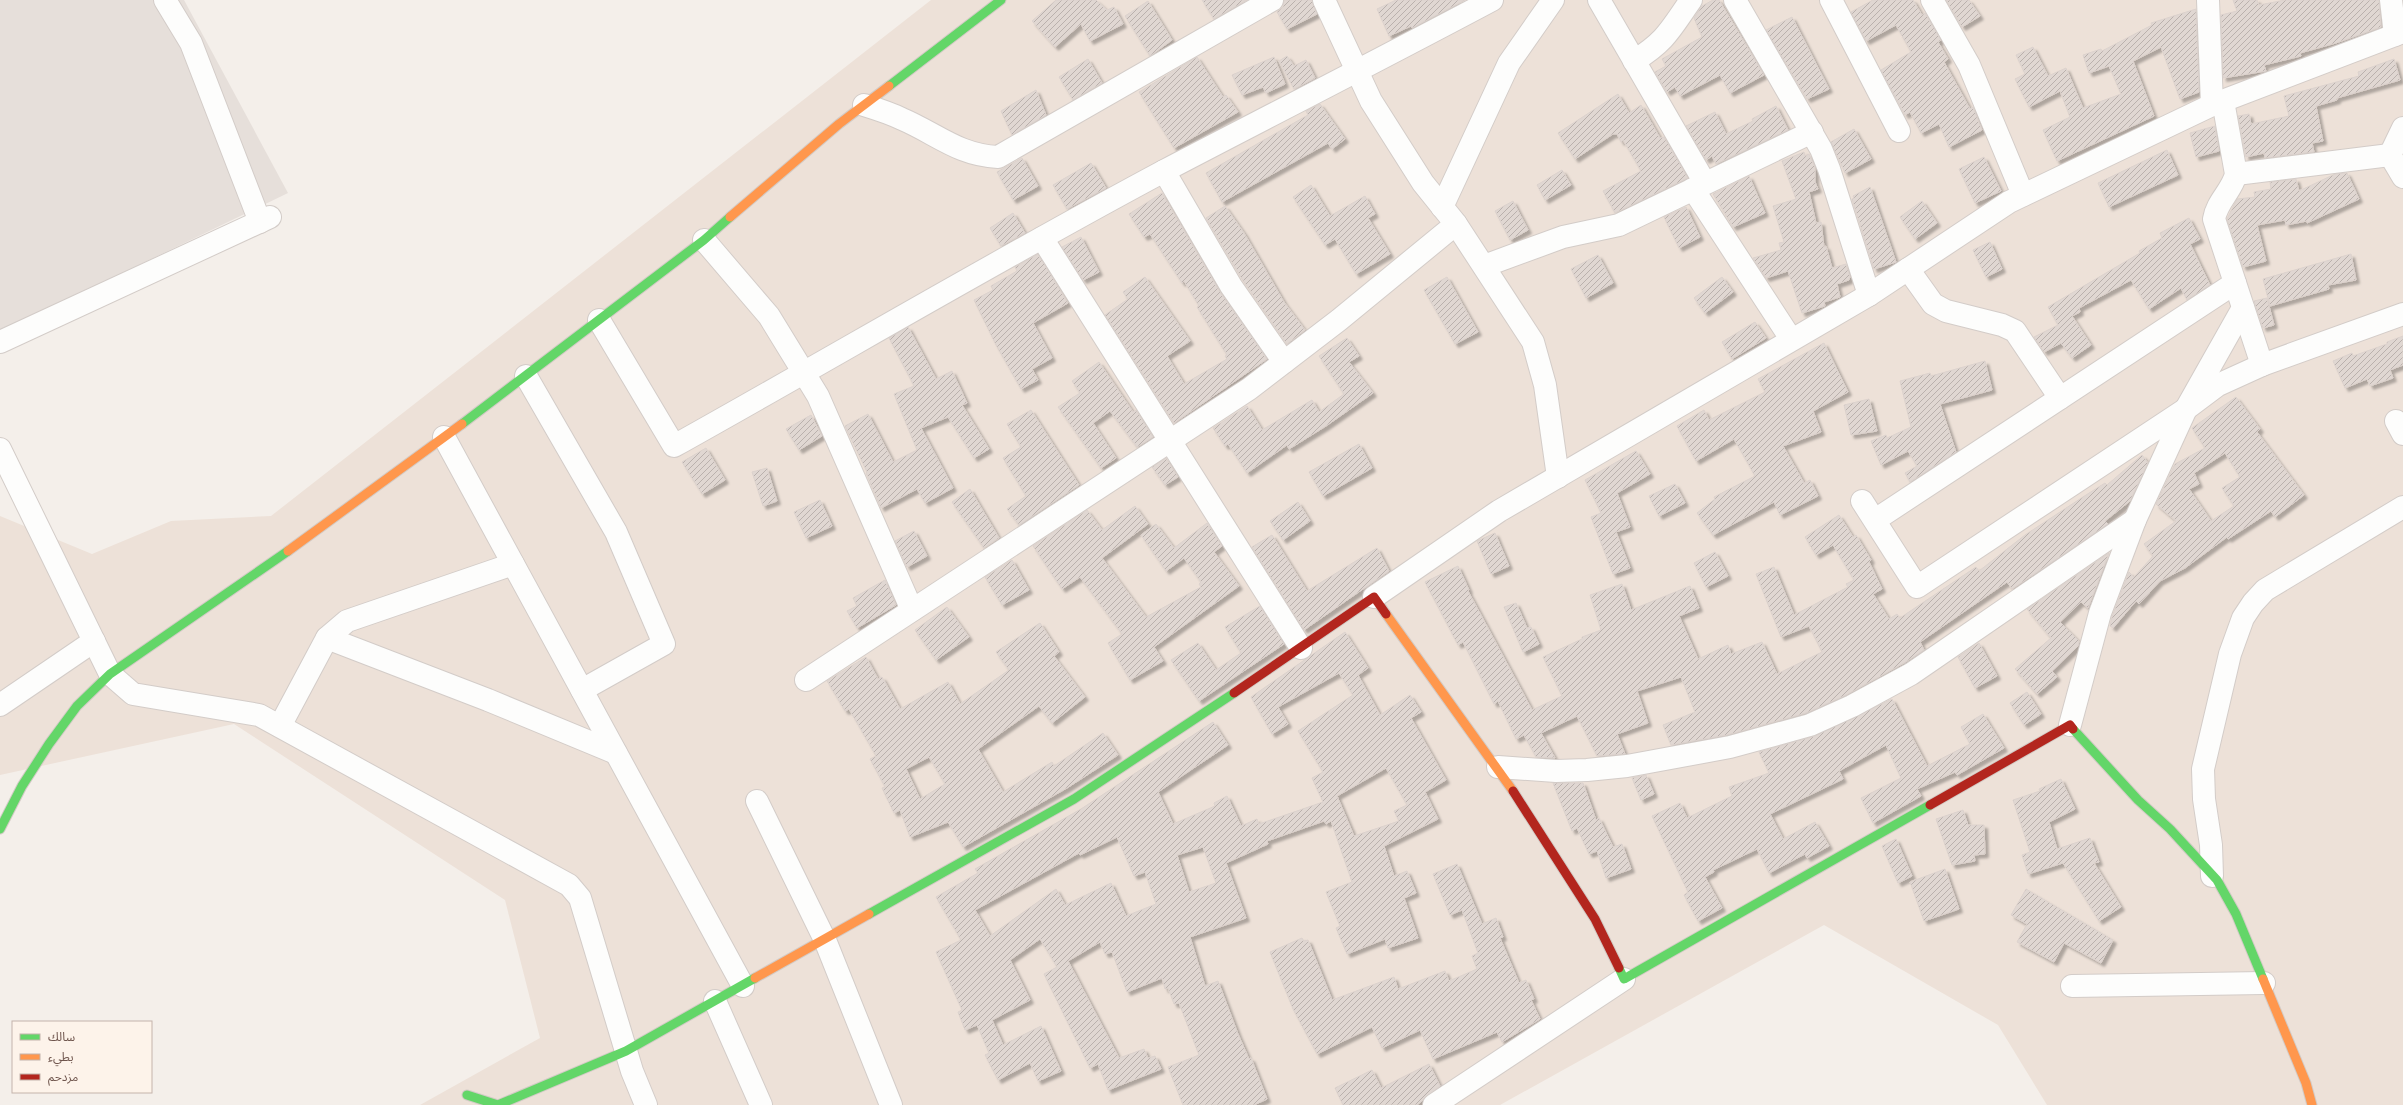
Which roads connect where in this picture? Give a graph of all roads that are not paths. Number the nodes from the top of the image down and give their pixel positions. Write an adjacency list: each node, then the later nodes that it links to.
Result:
1 (165, 0): 40 (street)
2 (1001, 0): 18 (street)
3 (1324, 0): 16 (street)
4 (1492, 0): 16 (street)
5 (1553, 0): 28 (street)
6 (1599, 0): 15 (street)
7 (1690, 0): 15 (street)
8 (1735, 0): 21 (street)
9 (1831, 0): 20 (street)
10 (1932, 0): 27 (street)
11 (2208, 0): 17 (street)
12 (2391, 0): 14 (street)
13 (1259, 3): 18 (street)
14 (2399, 33): 17 (street)
15 (1634, 61): 26 (street)
16 (1356, 73): 23 (street); 28 (street)
17 (2218, 103): 24 (street); 27 (street)
18 (864, 105): 31 (street)
19 (2403, 128): 22 (street)
20 (1899, 131)
21 (1812, 132): 26 (street); 35 (street)
22 (2390, 155): 24 (street); 25 (street)
23 (1164, 171): 30 (street); 41 (street)
24 (2236, 174): 34 (street)
25 (2403, 177)
26 (1699, 186): 32 (street); 39 (street)
27 (2023, 195): 33 (street)
28 (1442, 207): 29 (street)
29 (1456, 224): 32 (street); 41 (street)
30 (1042, 238): 43 (street); 48 (street)
31 (704, 240): 38 (street); 43 (street)
32 (1484, 266): 50 (street)
33 (1908, 269): 35 (street); 45 (street)
34 (2235, 283): 36 (street); 45 (street)
35 (1869, 295): 39 (street)
36 (2243, 308): 42 (street); 46 (street)
37 (2403, 314): 42 (street)
38 (600, 320): 43 (street); 44 (street)
39 (1791, 340): 50 (street)
40 (0, 342)
41 (1284, 362): 48 (street)
42 (2262, 365): 46 (street)
43 (804, 373): 57 (street)
44 (526, 376): 47 (street); 63 (street)
45 (2060, 398): 53 (street)
46 (2186, 408): 53 (street); 54 (street)
47 (444, 437): 55 (street); 61 (street)
48 (1171, 442): 57 (street); 60 (street)
49 (0, 449): 59 (street)
50 (1558, 477): 56 (street)
51 (1862, 501): 53 (street)
52 (2403, 507): 71 (street)
53 (1875, 520)
54 (2135, 520): 65 (street); 68 (street)
55 (512, 564): 58 (street); 63 (street)
56 (1374, 597): 60 (street); 68 (street)
57 (912, 610): 62 (street)
58 (327, 638): 66 (street); 67 (street)
59 (94, 641): 61 (street); 64 (street)
60 (1301, 648): 72 (street)
61 (110, 674): 66 (street); 70 (street)
62 (806, 680)
63 (582, 690): 67 (street)
64 (0, 705)
65 (2070, 725): 71 (street); 73 (street)
66 (280, 726): 78 (street)
67 (616, 753): 75 (street)
68 (1498, 767): 73 (street)
69 (757, 801): 72 (street)
70 (0, 829)
71 (2212, 876): 74 (street)
72 (825, 940): 75 (street); 83 (street)
73 (1624, 979): 84 (street)
74 (2264, 983): 76 (street); 85 (street)
75 (743, 986): 77 (street)
76 (2072, 986)
77 (715, 1001): 78 (street); 82 (street)
78 (626, 1051): 80 (street); 81 (street)
79 (467, 1095): 80 (street)
80 (524, 1100)
81 (646, 1105)
82 (761, 1105)
83 (891, 1105)
84 (1434, 1105)
85 (2312, 1105)

